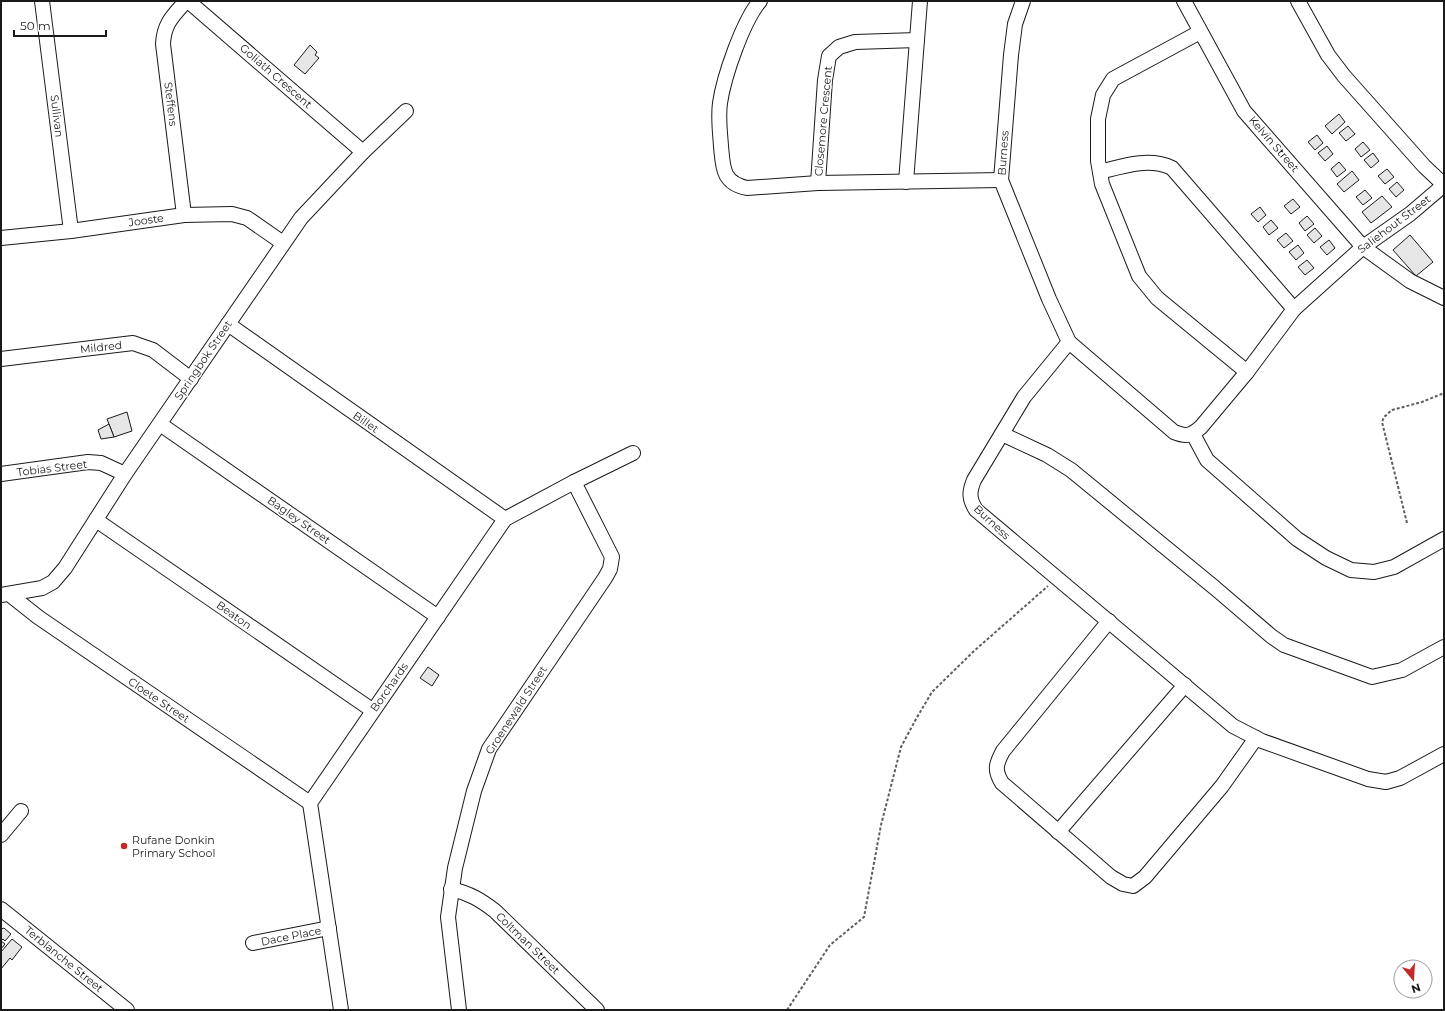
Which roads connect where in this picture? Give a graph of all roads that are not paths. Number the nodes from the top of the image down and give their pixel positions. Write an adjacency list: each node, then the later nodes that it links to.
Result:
1 (42, 1): 18 (street, Sullivan)
2 (187, 1): 11 (street, Goliath Crescent); 17 (street, Steffens)
3 (760, 1): 15 (street, Closemore Crescent)
4 (920, 1): 9 (street)
5 (1023, 1): 13 (street, Burness)
6 (1184, 1): 8 (street, Kelvin Street)
7 (1298, 1): 16 (street, Saliehout Street)
8 (1200, 32): 12 (street); 21 (street, Kelvin Street)
9 (917, 40): 14 (street); 15 (street, Closemore Crescent)
10 (406, 111): 11 (street, Springbok Street)
11 (363, 152): 20 (street, Springbok Street)
12 (1100, 172): 23 (street); 27 (street)
13 (1001, 180): 14 (street, Closemore Crescent); 25 (street, Burness)
14 (906, 182): 15 (street, Closemore Crescent)
15 (818, 183)
16 (1444, 185): 21 (street, Saliehout Street)
17 (184, 215): 18 (street, Jooste); 20 (street, Jooste)
18 (71, 231): 19 (street, Jooste)
19 (1, 238)
20 (283, 243): 24 (street, Springbok Street)
21 (1363, 247): 22 (street, Kelvin Street); 23 (street, Saliehout Street)
22 (1444, 298)
23 (1294, 309): 27 (street, Saliehout Street)
24 (228, 324): 28 (street, Springbok Street); 36 (street, Billet)
25 (1069, 342): 30 (street, Burness); 31 (street, Burness)
26 (1, 359): 28 (street, Mildred)
27 (1247, 372): 31 (street, Saliehout Street)
28 (191, 379): 29 (street, Springbok Street)
29 (160, 424): 34 (street, Springbok Street); 40 (street, Bagley Street)
30 (1002, 434): 41 (street, Burness); 42 (street)
31 (1190, 435): 38 (street)
32 (634, 453): 35 (street, Borchards)
33 (1, 474): 34 (street, Tobias Street)
34 (125, 474): 37 (street, Springbok Street)
35 (574, 482): 36 (street, Borchards); 51 (street, Groenewald Street)
36 (505, 519): 40 (street, Borchards)
37 (96, 520): 39 (street, Springbok Street); 44 (street, Beaton)
38 (1444, 539)
39 (5, 594): 47 (street, Cloete Street)
40 (438, 617): 44 (street, Borchards)
41 (1109, 621): 43 (street, Burness); 49 (street)
42 (1444, 647)
43 (1185, 685): 45 (street, Burness); 49 (street)
44 (372, 710): 47 (street, Borchards)
45 (1256, 738): 46 (street, Burness); 49 (street)
46 (1444, 754)
47 (310, 803): 53 (street)
48 (21, 811): 50 (street)
49 (1058, 832)
50 (1, 835)
51 (451, 889): 57 (street, Groenewald Street); 58 (street, Coltman Street)
52 (1, 909): 55 (street, Terblanche Street)
53 (329, 928): 54 (street, Dace Place); 56 (street)
54 (253, 943)
55 (127, 1010)
56 (341, 1010)
57 (459, 1010)
58 (597, 1010)

